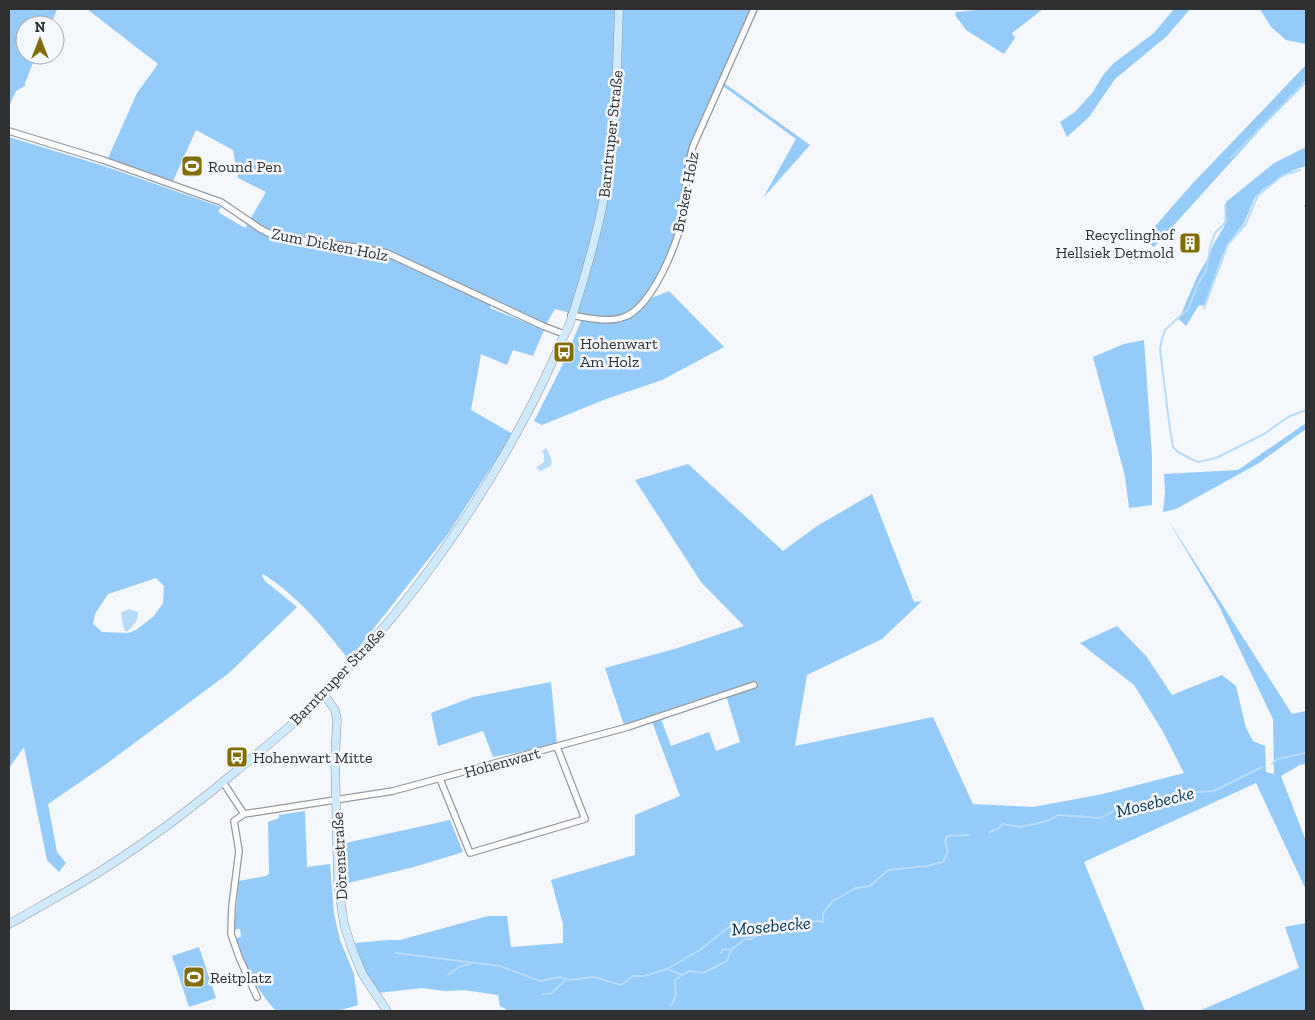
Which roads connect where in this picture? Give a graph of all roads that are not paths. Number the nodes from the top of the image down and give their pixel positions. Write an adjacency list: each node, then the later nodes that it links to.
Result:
1 (619, 9): 4 (main road, Barntruper Straße)
2 (754, 9): 4 (street, Broker Holz)
3 (9, 131): 5 (street, Zum Dicken Holz)
4 (571, 315): 5 (main road, Barntruper Straße)
5 (564, 334): 7 (main road, Barntruper Straße)
6 (754, 684): 8 (street, Hohenwart)
7 (323, 693): 10 (main road, Barntruper Straße); 11 (main road, Dörenstraße)
8 (557, 747): 9 (street, Hohenwart); 9 (street)
9 (440, 779): 11 (street, Hohenwart)
10 (223, 782): 12 (street); 13 (main road, Barntruper Straße)
11 (335, 800): 12 (street, Hohenwart); 15 (main road, Dörenstraße)
12 (244, 814): 14 (street)
13 (9, 924)
14 (257, 997)
15 (387, 1011)

